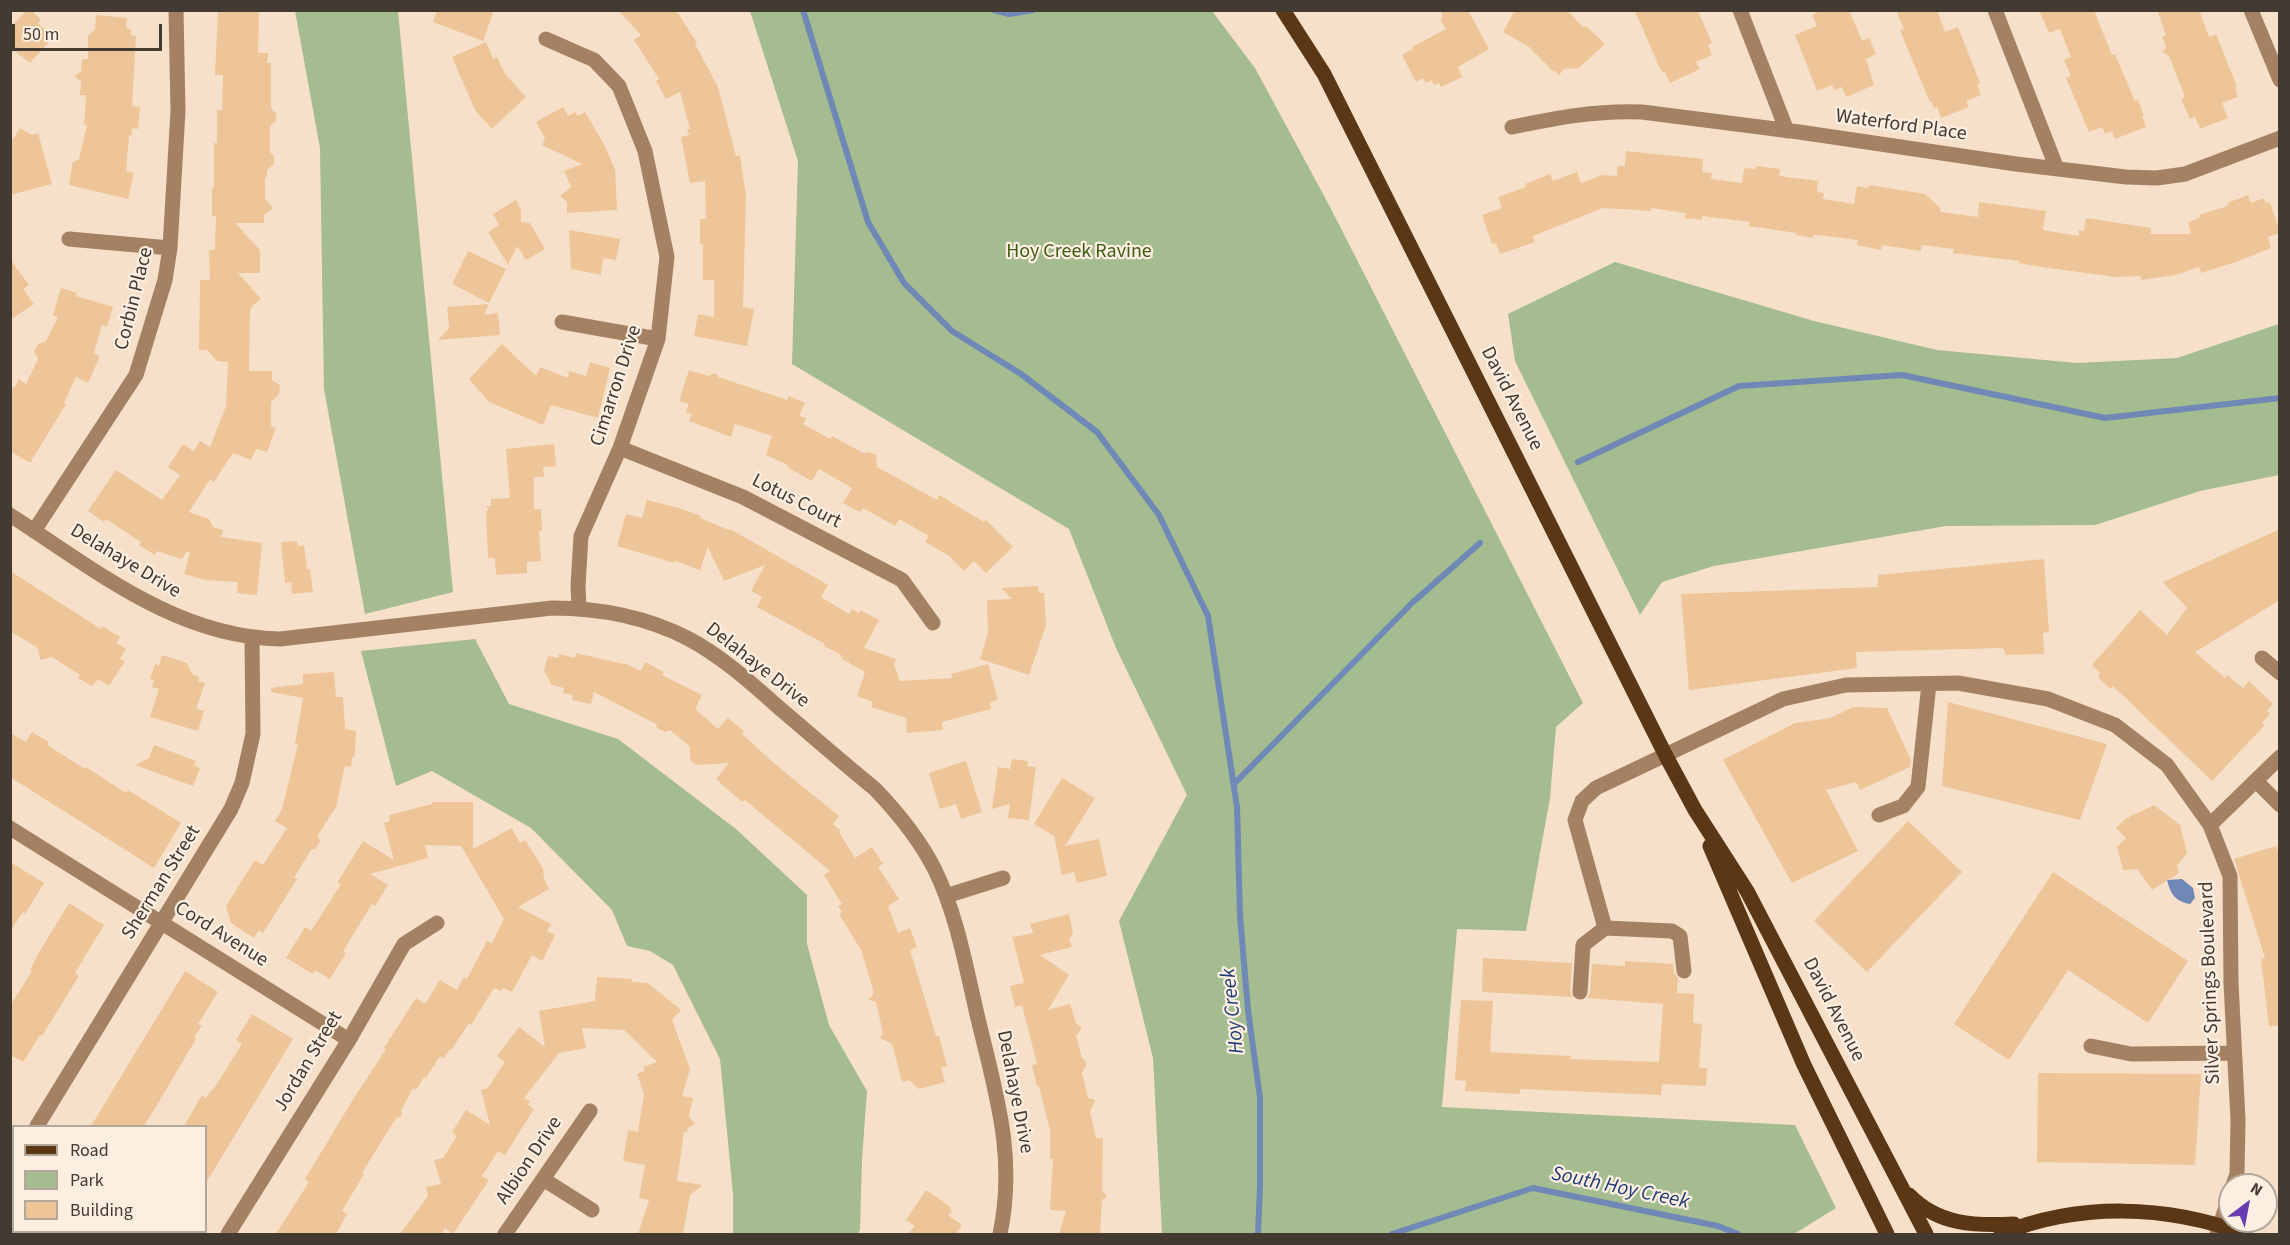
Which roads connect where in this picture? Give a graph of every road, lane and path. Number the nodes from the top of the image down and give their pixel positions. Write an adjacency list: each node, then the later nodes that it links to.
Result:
1 (176, 10): 13 (street, Corbin Place)
2 (1283, 10): 25 (main road, David Avenue)
3 (1740, 10): 9 (street)
4 (1995, 10): 11 (street)
5 (2252, 10): 7 (street)
6 (546, 39): 15 (street, Cimarron Drive)
7 (2280, 80)
8 (1512, 127): 9 (street, Waterford Place)
9 (1787, 130): 11 (street, Waterford Place)
10 (2280, 138): 11 (street, Waterford Place)
11 (2057, 169)
12 (69, 239): 13 (street)
13 (170, 248): 18 (street, Corbin Place)
14 (562, 322): 15 (street)
15 (657, 339): 16 (street, Cimarron Drive)
16 (620, 448): 19 (street, Cimarron Drive); 20 (street, Lotus Court)
17 (10, 515): 18 (street, Delahaye Drive)
18 (34, 531): 21 (street, Delahaye Drive)
19 (579, 608): 21 (street, Delahaye Drive); 34 (street, Delahaye Drive)
20 (933, 623)
21 (252, 639): 35 (street, Sherman Street)
22 (2262, 658): 23 (street)
23 (2280, 673)
24 (1929, 684): 25 (street, Silver Springs Boulevard); 30 (street); 31 (street, Silver Springs Boulevard)
25 (1666, 756): 29 (main road, David Avenue); 37 (street, Silver Springs Boulevard)
26 (2280, 757): 27 (street)
27 (2256, 781): 28 (street); 31 (street)
28 (2280, 805)
29 (1695, 810): 47 (main road, David Avenue); 54 (main road, David Avenue)
30 (1879, 815)
31 (2210, 825): 42 (street, Silver Springs Boulevard)
32 (10, 828): 35 (street, Cord Avenue)
33 (1003, 878): 34 (street)
34 (946, 896): 53 (street, Delahaye Drive)
35 (163, 923): 40 (street, Cord Avenue); 44 (street, Sherman Street)
36 (436, 923): 40 (street, Jordan Street)
37 (1605, 928): 38 (street); 39 (street)
38 (1684, 971)
39 (1580, 992)
40 (349, 1040): 51 (street, Jordan Street)
41 (2091, 1046): 42 (street)
42 (2234, 1053): 45 (street, Silver Springs Boulevard)
43 (590, 1112): 46 (street, Albion Drive)
44 (38, 1125)
45 (2237, 1173)
46 (543, 1179): 48 (street); 52 (street, Albion Drive)
47 (1901, 1186): 49 (main road); 55 (main road, David Avenue)
48 (592, 1210)
49 (2028, 1223): 50 (main road); 56 (main road)
50 (2218, 1230)
51 (228, 1234)
52 (506, 1234)
53 (1000, 1234)
54 (1887, 1234)
55 (1926, 1234)
56 (2001, 1234)

